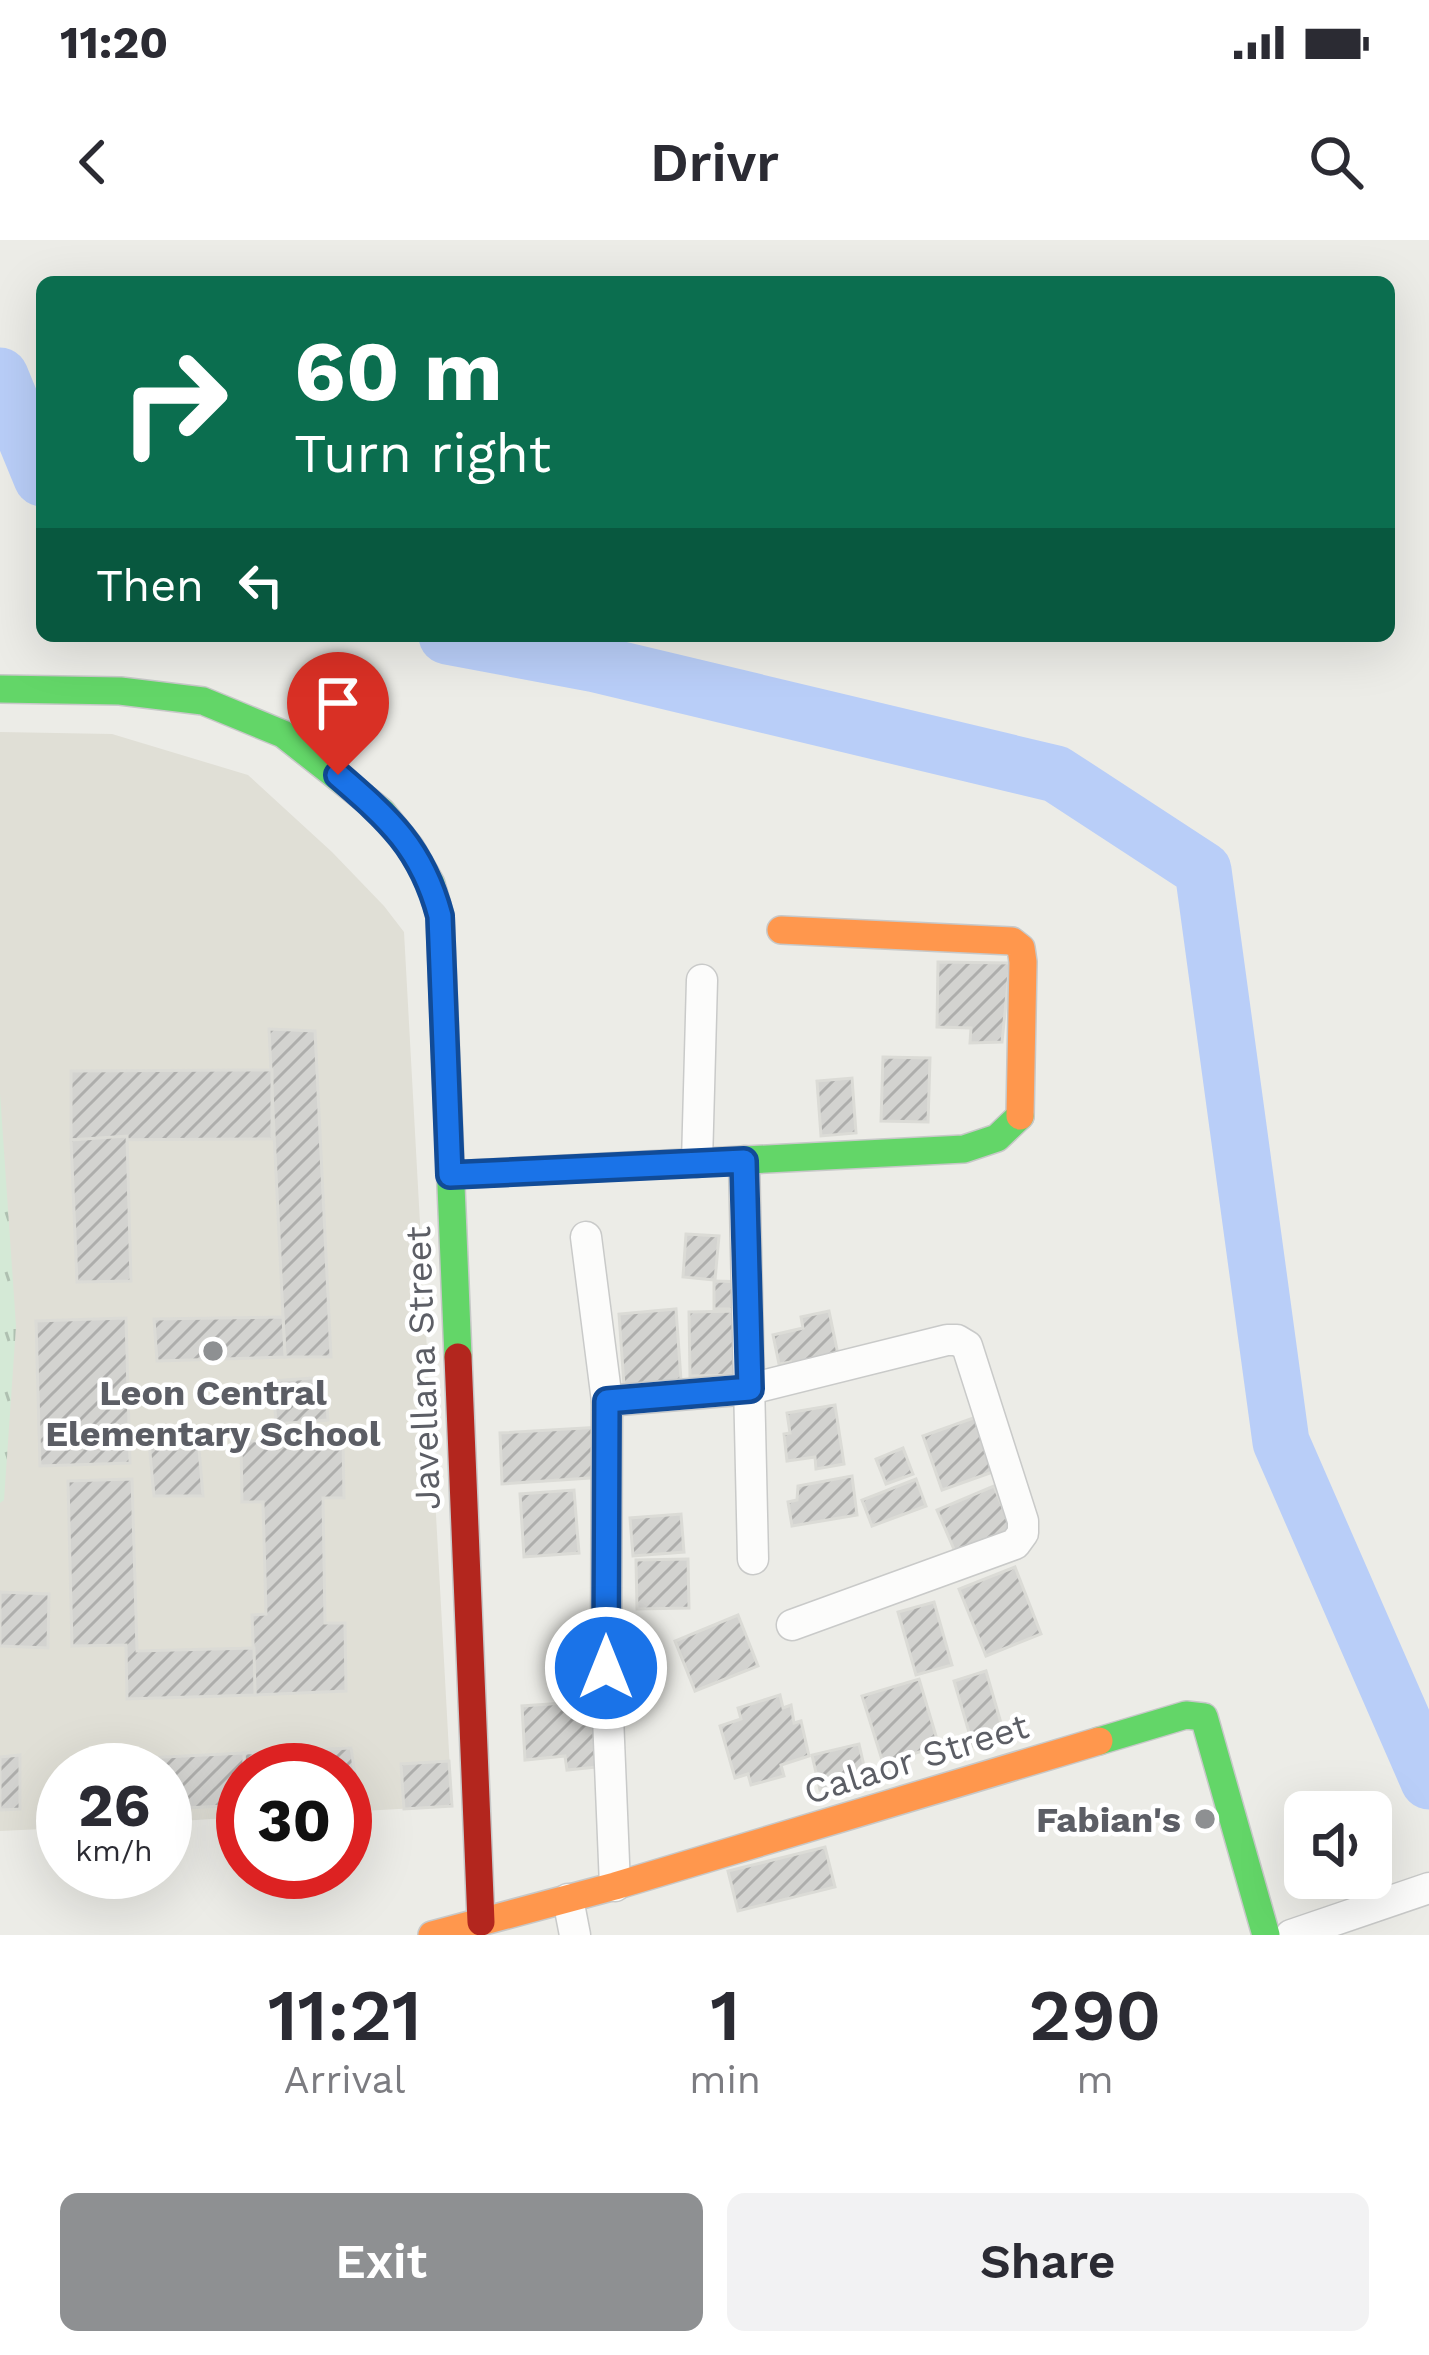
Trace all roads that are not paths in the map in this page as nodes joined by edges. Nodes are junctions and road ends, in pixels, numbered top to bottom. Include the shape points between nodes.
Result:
1 (0, 688) edge
2 (781, 930) dead end
3 (702, 980) dead end
4 (744, 1161) junction
5 (697, 1162) junction
6 (450, 1175) junction
7 (586, 1237) dead end
8 (750, 1389) junction
9 (607, 1401) junction
10 (753, 1559) dead end
11 (792, 1624) dead end
12 (614, 1886) junction
13 (1429, 1888) edge
14 (568, 1899) junction
15 (482, 1922) junction
16 (432, 1935) edge
17 (574, 1935) edge
18 (1266, 1935) edge
19 (1291, 1935) edge

1 - 6 street, Javellana Street via 202,701 283,734 382,812 431,884 440,916
2 - 4 street via 1012,940 1023,962 1021,1114 1010,1131 964,1149
3 - 5 street
4 - 5 street
4 - 8 street
5 - 6 street
6 - 15 street, Javellana Street
7 - 9 street
8 - 9 street
8 - 10 street
8 - 11 street via 957,1340 967,1346 1023,1521 1016,1544
9 - 12 street
12 - 14 street, Calaor Street
12 - 18 street, Calaor Street via 1186,1715 1204,1718 1211,1735
13 - 19 street
14 - 15 street, Calaor Street
14 - 17 street
15 - 16 street, Calaor Street

